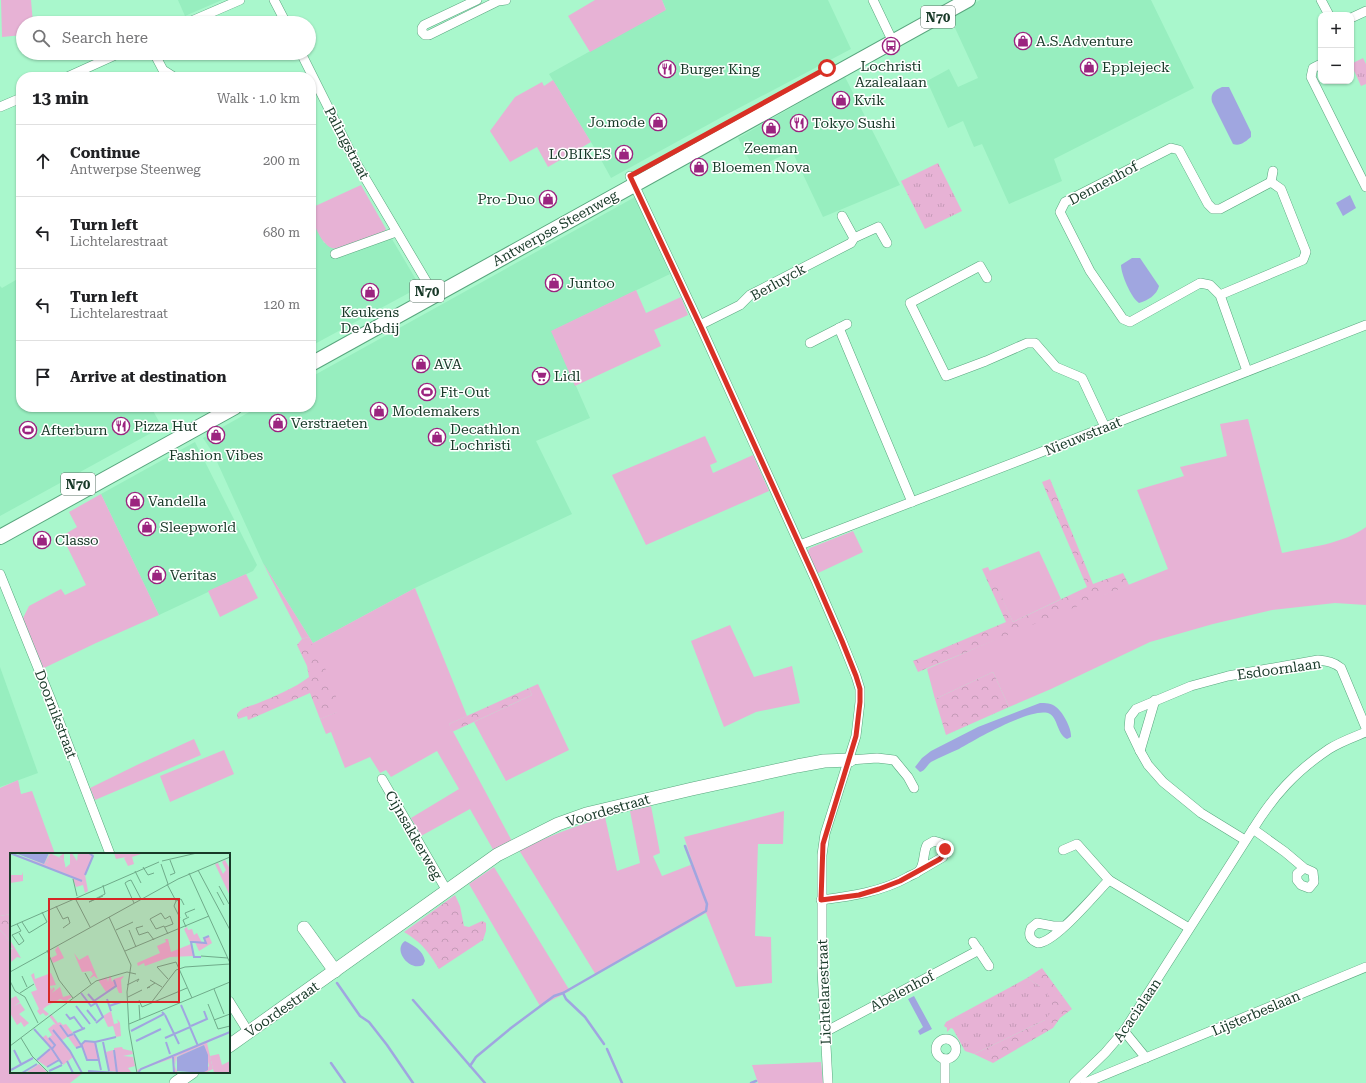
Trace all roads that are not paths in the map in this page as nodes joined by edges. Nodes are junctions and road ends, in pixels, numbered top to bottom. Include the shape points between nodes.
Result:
1 (240, 0) edge
2 (274, 0) edge
3 (477, 0) edge
4 (500, 0) edge
5 (873, 0) edge
6 (951, 0) edge
7 (968, 0) edge
8 (1321, 0) edge
9 (1366, 11) edge
10 (1327, 12) edge
11 (203, 16) edge
12 (282, 16) edge
13 (1354, 17) edge
14 (890, 38) junction
15 (107, 60) edge
16 (158, 60) edge
17 (304, 60) edge
18 (1318, 66) edge
19 (85, 72) edge
20 (166, 72) edge
21 (310, 72) edge
22 (316, 83) edge
23 (16, 100) edge
24 (0, 107) edge
25 (1273, 171) dead end
26 (632, 180) junction
27 (1271, 182) junction
28 (1366, 187) edge
29 (842, 216) dead end
30 (396, 232) junction
31 (854, 238) junction
32 (887, 243) dead end
33 (335, 254) dead end
34 (987, 278) dead end
35 (433, 292) junction
36 (1220, 295) junction
37 (700, 325) junction
38 (1366, 325) edge
39 (810, 343) dead end
40 (316, 352) edge
41 (316, 361) edge
42 (1247, 371) junction
43 (209, 412) edge
44 (226, 412) edge
45 (1105, 427) junction
46 (912, 502) junction
47 (0, 528) edge
48 (0, 537) edge
49 (800, 545) junction
50 (0, 574) edge
51 (1155, 700) junction
52 (1366, 728) edge
53 (1366, 732) edge
54 (1140, 751) junction
55 (850, 760) junction
56 (382, 779) dead end
57 (914, 788) dead end
58 (1253, 829) junction
59 (1245, 840) junction
60 (1063, 850) dead end
61 (110, 853) edge
62 (1304, 868) dead end
63 (919, 871) dead end
64 (1109, 880) junction
65 (447, 891) junction
66 (821, 900) junction
67 (1064, 926) dead end
68 (304, 928) dead end
69 (1188, 928) junction
70 (973, 942) dead end
71 (979, 950) junction
72 (989, 966) dead end
73 (1366, 967) edge
74 (335, 972) junction
75 (230, 1003) edge
76 (1124, 1031) junction
77 (826, 1032) junction
78 (248, 1033) junction
79 (230, 1045) edge
80 (1146, 1058) junction
81 (945, 1059) dead end
82 (191, 1073) edge
83 (176, 1083) edge
84 (828, 1083) edge
85 (945, 1083) edge
86 (1074, 1083) edge
87 (1084, 1083) edge

1 - 11 street
2 - 12 street
3 - 4 street via 424,25 422,32 429,35
5 - 14 street
6 - 14 main road, Antwerpse Steenweg / N70
7 - 14 main road, Antwerpse Steenweg / N70
8 - 10 street
9 - 13 street
14 - 26 main road, Antwerpse Steenweg / N70
15 - 19 street
16 - 20 street
17 - 21 street, Palingstraat
18 - 28 street via 1313,68 1311,77
22 - 30 street, Palingstraat via 355,161
23 - 24 street
25 - 27 street
26 - 35 main road, Antwerpse Steenweg / N70
26 - 37 street, Lichtelarestraat
27 - 36 street via 1281,189 1306,252 1303,260
27 - 36 street, Dennenhof via 1220,209 1213,209 1179,150 1171,148 1065,202 1060,212 1090,271 1123,319 1130,322 1200,283 1210,285
29 - 31 street
30 - 33 street
30 - 35 street, Palingstraat
31 - 32 street, Berluyck via 878,226
31 - 37 street, Berluyck via 851,244 750,295 740,305
34 - 45 street via 980,266 910,303 946,376 1027,343 1035,344 1056,367 1082,378
35 - 40 main road, Antwerpse Steenweg / N70
35 - 41 main road, Antwerpse Steenweg / N70
36 - 42 street
37 - 49 street, Lichtelarestraat
38 - 42 street, Nieuwstraat
39 - 46 street via 843,326
42 - 45 street, Nieuwstraat
43 - 47 main road, N70
44 - 48 main road, N70
45 - 46 street, Nieuwstraat
46 - 49 street, Nieuwstraat
49 - 55 street, Lichtelarestraat via 860,689 856,736
50 - 61 street, Doornikstraat
51 - 52 street, Esdoornlaan via 1191,686 1228,676 1318,660 1336,664 1341,668
51 - 54 street
51 - 54 street, Esdoornlaan via 1136,709 1130,717 1129,728
53 - 58 street, Acacialaan via 1330,748 1306,767 1283,787
54 - 59 street, Esdoornlaan via 1163,782 1201,813
55 - 57 street via 894,760
55 - 65 street, Voordestraat via 797,766 586,814 558,824 497,855
55 - 66 street, Lichtelarestraat via 823,844
56 - 65 street, Cijnsakkerweg
58 - 59 street, Acacialaan
58 - 62 street
59 - 69 street, Acacialaan
60 - 64 street via 1077,844
63 - 66 street via 900,881 859,895
64 - 67 street
64 - 69 street
65 - 74 street, Voordestraat
66 - 77 street, Lichtelarestraat
68 - 74 street
69 - 76 street, Acacialaan
70 - 71 street
71 - 72 street
71 - 77 street, Abelenhof
73 - 80 street, Lijsterbeslaan
74 - 78 street, Voordestraat
75 - 78 street
76 - 80 street
76 - 86 street, Acacialaan
77 - 84 street, Lichtelarestraat
78 - 79 street, Voordestraat
80 - 87 street, Lijsterbeslaan
81 - 85 street
82 - 83 street

